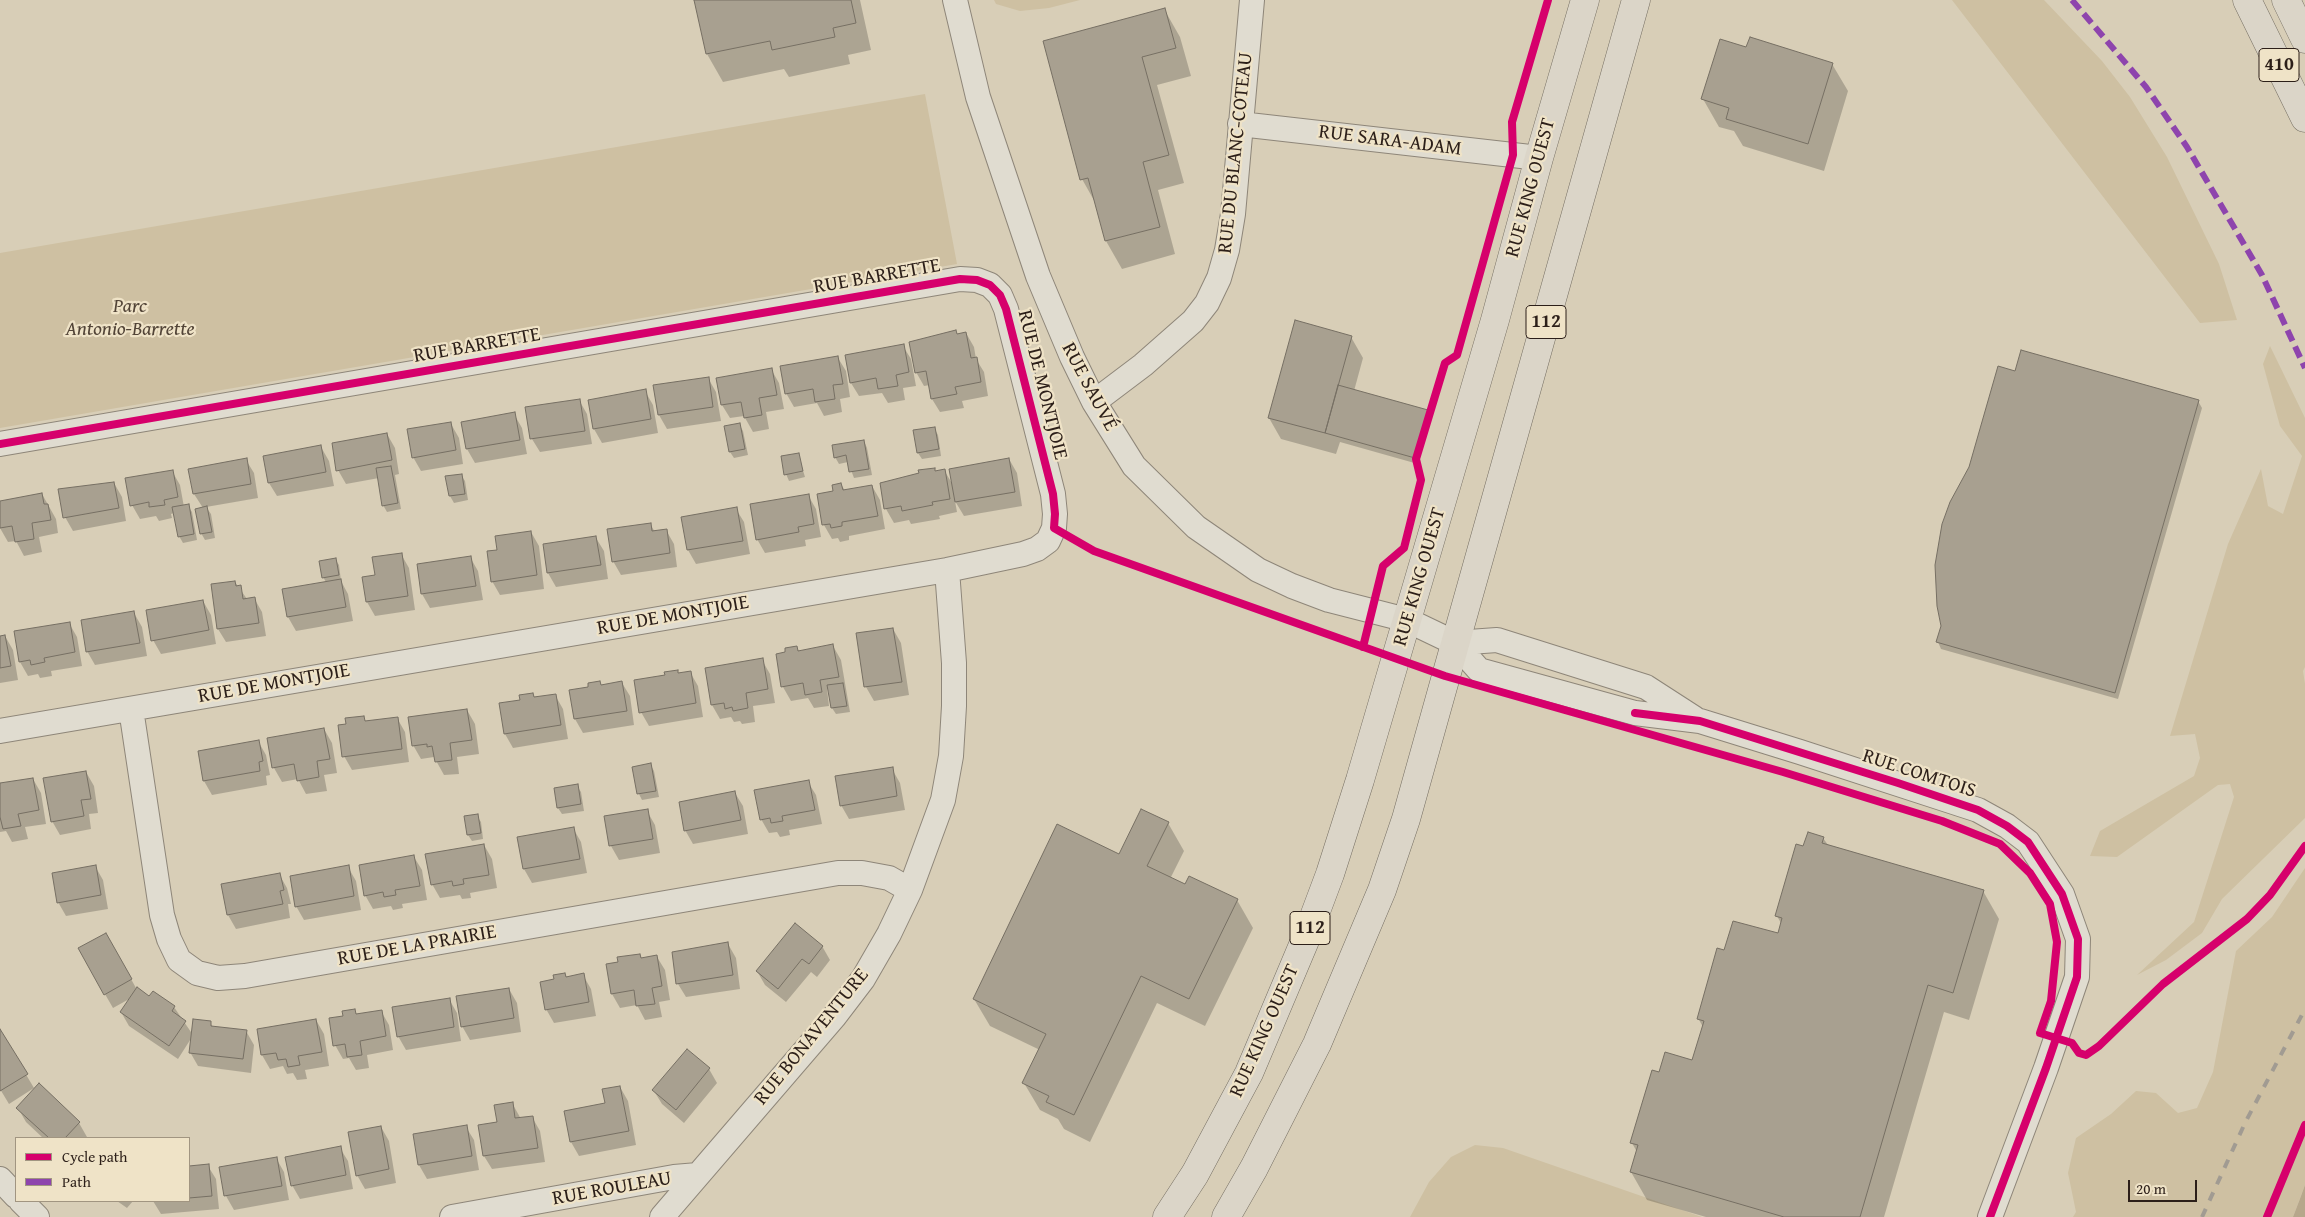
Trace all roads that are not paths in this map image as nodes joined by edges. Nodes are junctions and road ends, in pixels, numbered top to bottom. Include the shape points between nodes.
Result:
1 (955, 0) edge
2 (1252, 0) edge
3 (1585, 0) edge
4 (1636, 0) edge
5 (2247, 0) edge
6 (2286, 0) edge
7 (2305, 39) edge
8 (2305, 118) edge
9 (1240, 124) junction
10 (1539, 158) junction
11 (960, 280) joint
12 (1094, 402) junction
13 (0, 444) edge
14 (947, 570) junction
15 (1407, 620) junction
16 (1455, 643) junction
17 (132, 709) junction
18 (1700, 721) junction
19 (0, 731) edge
20 (910, 890) junction
21 (698, 1175) junction
22 (0, 1179) edge
23 (15, 1195) edge
24 (22, 1202) edge
25 (497, 1210) junction
26 (37, 1217) edge
27 (452, 1217) edge
28 (534, 1217) edge
29 (662, 1217) edge
30 (1167, 1217) edge
31 (1226, 1217) edge
32 (1990, 1217) edge

1 - 12 street, RUE SAUVÉ via 972,78 1038,276
2 - 9 street, RUE DU BLANC-COTEAU
3 - 10 main road, RUE KING OUEST / 112
4 - 16 main road, 112
5 - 8 main road, 410
6 - 7 main road, 410
9 - 10 street, RUE SARA-ADAM
9 - 12 street, RUE DU BLANC-COTEAU via 1234,214 1228,250 1207,303 1175,339
10 - 15 main road, RUE KING OUEST / 112
11 - 13 street, RUE BARRETTE
11 - 14 street, RUE DE MONTJOIE via 977,280 990,285 1000,295 1006,309 1053,494 1055,514 1054,528 1048,541 1037,548 1023,554
12 - 15 street, RUE SAUVÉ via 1134,466 1196,527 1225,549 1292,586 1329,600
14 - 17 street, RUE DE MONTJOIE
14 - 20 street, RUE BONAVENTURE via 954,671 951,756 942,800
15 - 16 street, RUE COMTOIS
15 - 30 main road, RUE KING OUEST / 112 via 1360,780 1306,938 1249,1072 1195,1174
16 - 18 street, RUE COMTOIS via 1497,640 1646,687
16 - 18 street, RUE COMTOIS via 1478,670 1635,713
16 - 31 main road, 112 via 1406,819 1359,948 1317,1044
17 - 19 street, RUE DE MONTJOIE
17 - 20 street, RUE DE LA PRAIRIE via 168,939 179,960 197,973 218,978 245,976 838,872 890,878
18 - 32 street, RUE COMTOIS via 1978,810 2028,842 2062,894 2078,939 2077,977
20 - 21 street, RUE BONAVENTURE via 857,986 834,1017
21 - 25 street, RUE ROULEAU
21 - 29 street, RUE BONAVENTURE
22 - 23 street
24 - 26 street
25 - 27 street, RUE ROULEAU
25 - 28 street, RUE ROULEAU

